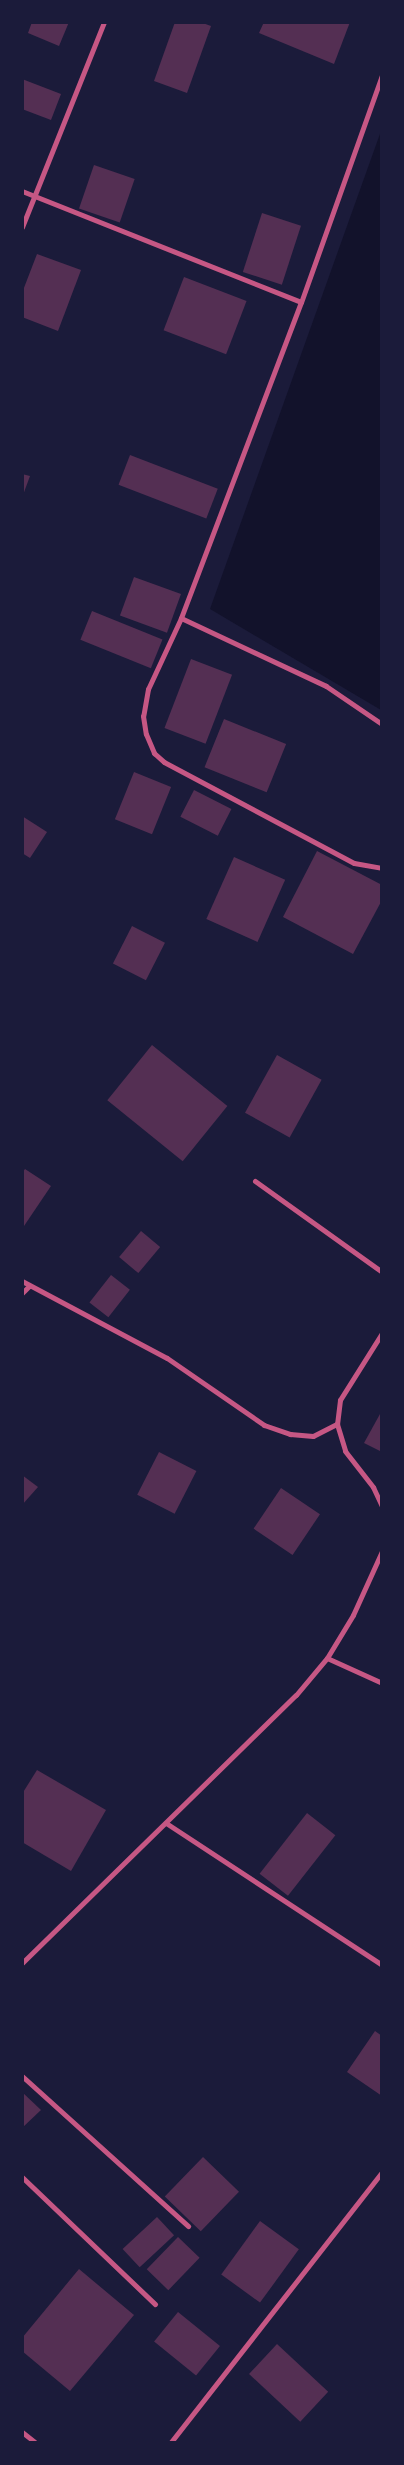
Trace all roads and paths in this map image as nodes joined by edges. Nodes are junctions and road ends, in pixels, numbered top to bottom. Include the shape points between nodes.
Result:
1 (104, 22) edge
2 (382, 75) edge
3 (22, 191) edge
4 (35, 196) junction
5 (22, 227) edge
6 (301, 302) junction
7 (181, 618) junction
8 (382, 724) edge
9 (382, 868) edge
10 (255, 1181) dead end
11 (382, 1272) edge
12 (22, 1281) edge
13 (29, 1286) junction
14 (22, 1293) edge
15 (382, 1333) edge
16 (337, 1424) junction
17 (382, 1506) edge
18 (382, 1551) edge
19 (327, 1658) junction
20 (382, 1683) edge
21 (166, 1823) junction
22 (22, 1963) edge
23 (382, 1965) edge
24 (22, 2076) edge
25 (382, 2172) edge
26 (22, 2177) edge
27 (188, 2226) dead end
28 (155, 2304) dead end
29 (22, 2432) edge
30 (35, 2442) edge
31 (171, 2442) edge

1 - 4 street
2 - 6 street
3 - 4 street
4 - 5 street
4 - 6 street
6 - 7 street
7 - 8 street via 326,686
7 - 9 street via 148,689 143,716 154,753 164,762 354,863
10 - 11 street
12 - 13 street
13 - 14 street
13 - 16 street via 167,1358 264,1424 290,1434 313,1436
15 - 16 street via 340,1400
16 - 17 street via 345,1451 374,1487
18 - 19 street via 354,1616
19 - 20 street
19 - 21 street via 271,1721
21 - 22 street
21 - 23 street
24 - 27 street
25 - 31 street
26 - 28 street
29 - 30 street

